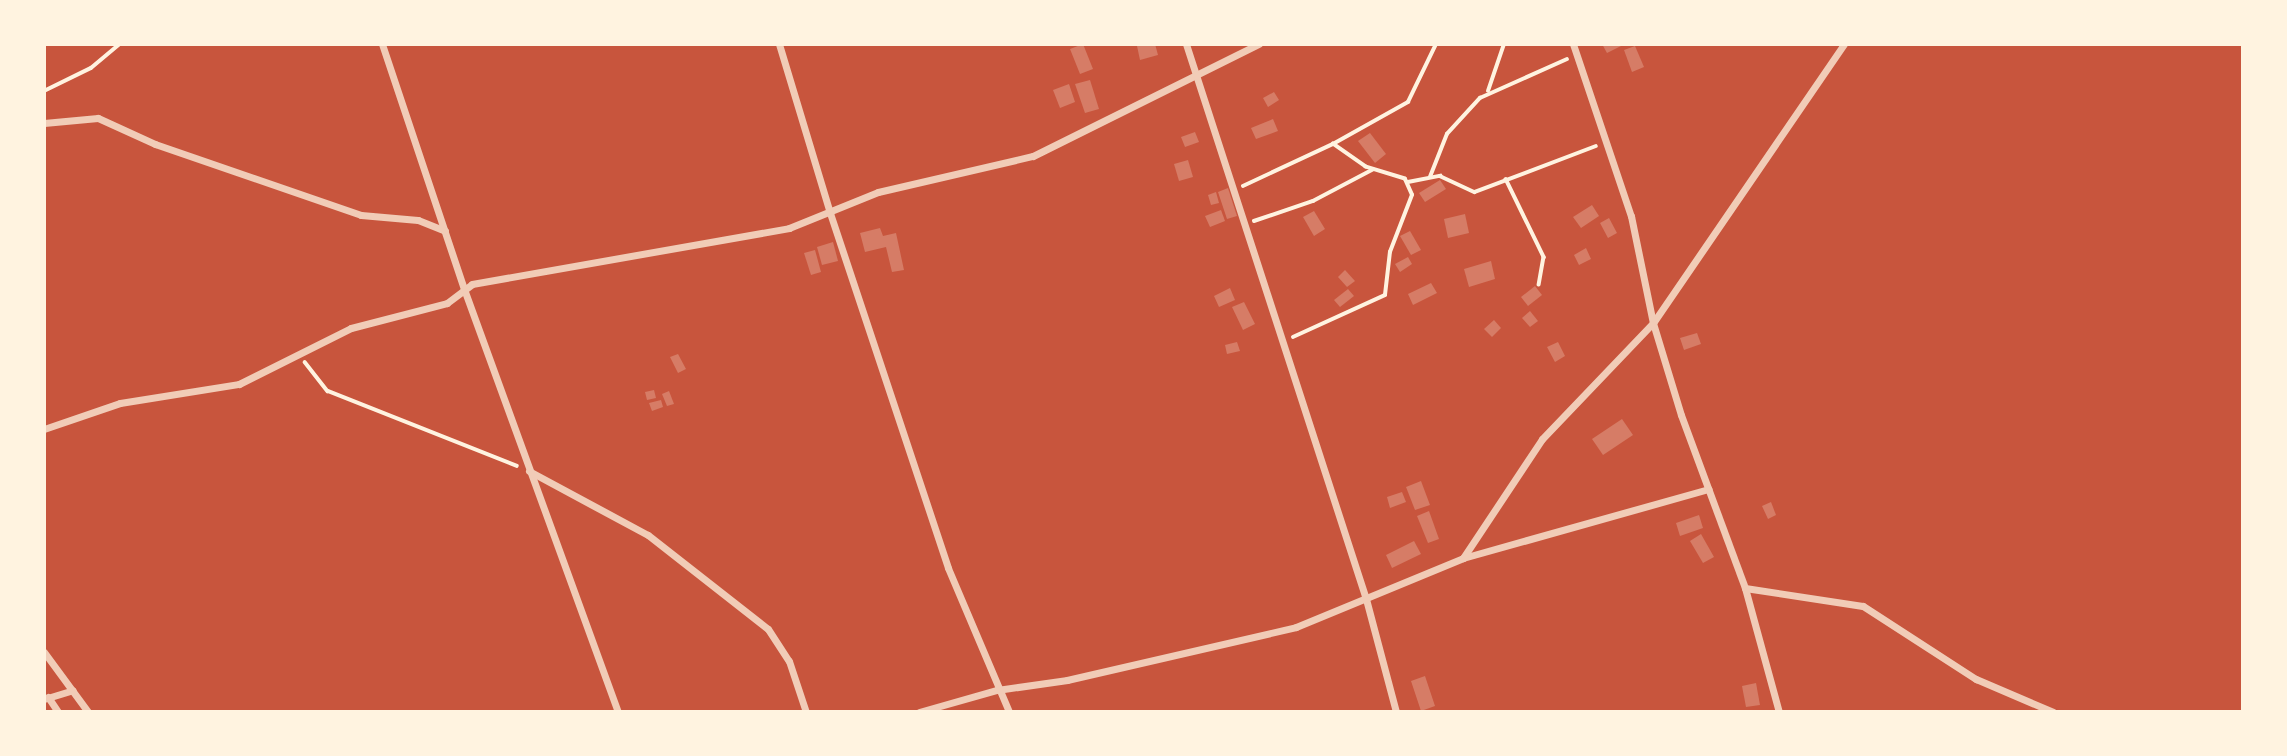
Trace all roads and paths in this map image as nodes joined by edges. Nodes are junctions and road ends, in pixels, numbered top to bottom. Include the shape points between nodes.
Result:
1 (120, 44) edge
2 (382, 44) edge
3 (779, 44) edge
4 (1186, 44) edge
5 (1259, 44) edge
6 (1436, 44) edge
7 (1504, 44) edge
8 (1573, 44) edge
9 (1844, 44) edge
10 (1576, 55) junction
11 (1195, 72) junction
12 (44, 91) edge
13 (1488, 93) junction
14 (44, 123) edge
15 (1608, 141) junction
16 (1333, 144) junction
17 (1373, 170) junction
18 (1430, 177) junction
19 (1506, 178) junction
20 (1408, 182) junction
21 (1232, 192) junction
22 (830, 213) junction
23 (1242, 225) junction
24 (445, 231) junction
25 (1539, 285) dead end
26 (464, 289) junction
27 (1653, 323) junction
28 (1279, 341) junction
29 (298, 352) junction
30 (44, 429) edge
31 (529, 471) junction
32 (1709, 489) junction
33 (1463, 558) junction
34 (1745, 588) junction
35 (1366, 599) junction
36 (44, 652) edge
37 (73, 690) junction
38 (997, 690) junction
39 (46, 698) edge
40 (58, 712) edge
41 (88, 712) edge
42 (618, 712) edge
43 (806, 712) edge
44 (919, 712) edge
45 (1009, 712) edge
46 (1396, 712) edge
47 (1779, 712) edge
48 (2053, 712) edge

1 - 12 path via 91,68
2 - 24 street
3 - 22 street
4 - 11 street
5 - 11 street
6 - 16 path via 1408,102
7 - 13 path
8 - 10 street
9 - 27 street
10 - 13 path
10 - 15 street
11 - 21 street
11 - 22 street via 1051,149 878,192
13 - 18 path via 1450,130
14 - 24 street via 98,117 155,144 361,215 418,220
15 - 19 path
15 - 27 street via 1643,259
16 - 17 path
16 - 21 path
17 - 20 path
17 - 23 path via 1313,201
18 - 19 path via 1440,176 1472,192
18 - 20 path
19 - 25 path via 1544,257
20 - 28 path via 1412,195 1390,252 1385,295 1317,329
21 - 23 street
22 - 26 street via 789,228 481,281
22 - 38 street via 948,568
23 - 28 street
24 - 26 street
26 - 29 street via 447,303 351,328
26 - 31 street
27 - 32 street
27 - 33 street via 1542,439
28 - 35 street
29 - 30 street via 239,384 120,403
29 - 31 path via 328,391
31 - 42 street
31 - 43 street via 648,535 768,629 789,661
32 - 33 street
32 - 34 street
33 - 35 street
34 - 47 street
34 - 48 street via 1863,607 1969,674
35 - 38 street via 1296,627 1067,680
35 - 46 street
36 - 37 street
37 - 39 street
37 - 41 street
38 - 44 street
38 - 45 street
39 - 40 street

